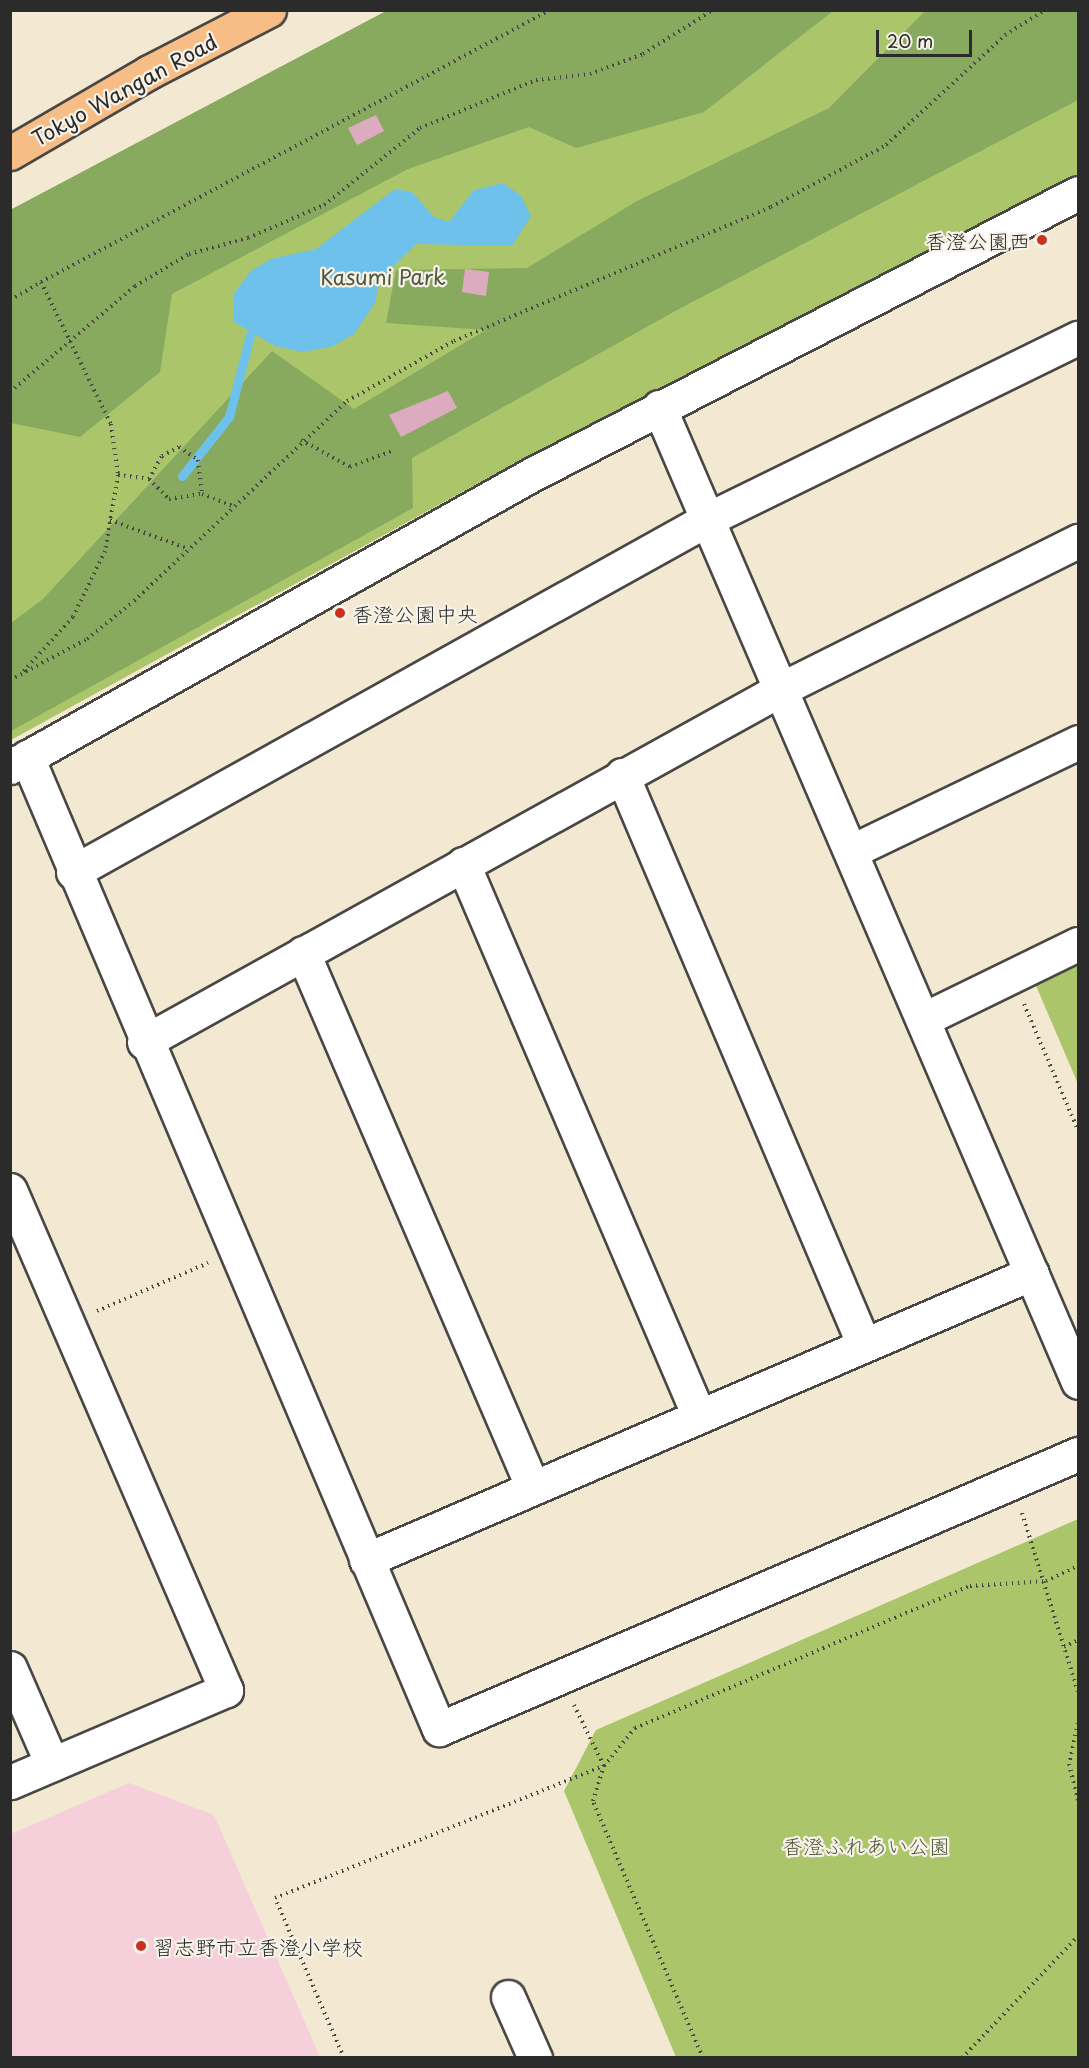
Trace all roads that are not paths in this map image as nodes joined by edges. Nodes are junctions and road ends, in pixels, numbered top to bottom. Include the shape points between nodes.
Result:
1 (269, 10) edge
2 (10, 153) edge
3 (1078, 193) edge
4 (1078, 338) edge
5 (659, 407) junction
6 (708, 519) junction
7 (1078, 540) edge
8 (783, 688) junction
9 (1078, 742) edge
10 (19, 762) edge
11 (621, 776) junction
12 (854, 850) junction
13 (463, 864) junction
14 (73, 872) junction
15 (1078, 944) edge
16 (303, 953) junction
17 (924, 1019) junction
18 (144, 1042) junction
19 (10, 1190) edge
20 (1032, 1273) junction
21 (864, 1345) junction
22 (1078, 1382) edge
23 (699, 1416) junction
24 (1078, 1454) edge
25 (533, 1488) junction
26 (366, 1560) junction
27 (10, 1668) edge
28 (52, 1764) junction
29 (10, 1782) edge
30 (508, 1997) dead end
31 (535, 2058) edge

1 - 2 highway, Tokyo Wangan Road via 149,72
3 - 5 street
4 - 6 street
5 - 6 street
5 - 10 street
6 - 8 street
6 - 14 street
7 - 8 street
8 - 11 street
8 - 12 street
9 - 12 street
10 - 14 street
11 - 13 street
11 - 21 street
12 - 17 street
13 - 16 street
13 - 23 street
14 - 18 street
15 - 17 street
16 - 18 street
16 - 25 street
17 - 20 street
18 - 26 street
19 - 28 street via 226,1690
20 - 21 street
20 - 22 street
21 - 23 street
23 - 25 street
24 - 26 street via 439,1729
25 - 26 street
27 - 28 street
28 - 29 street
30 - 31 street

